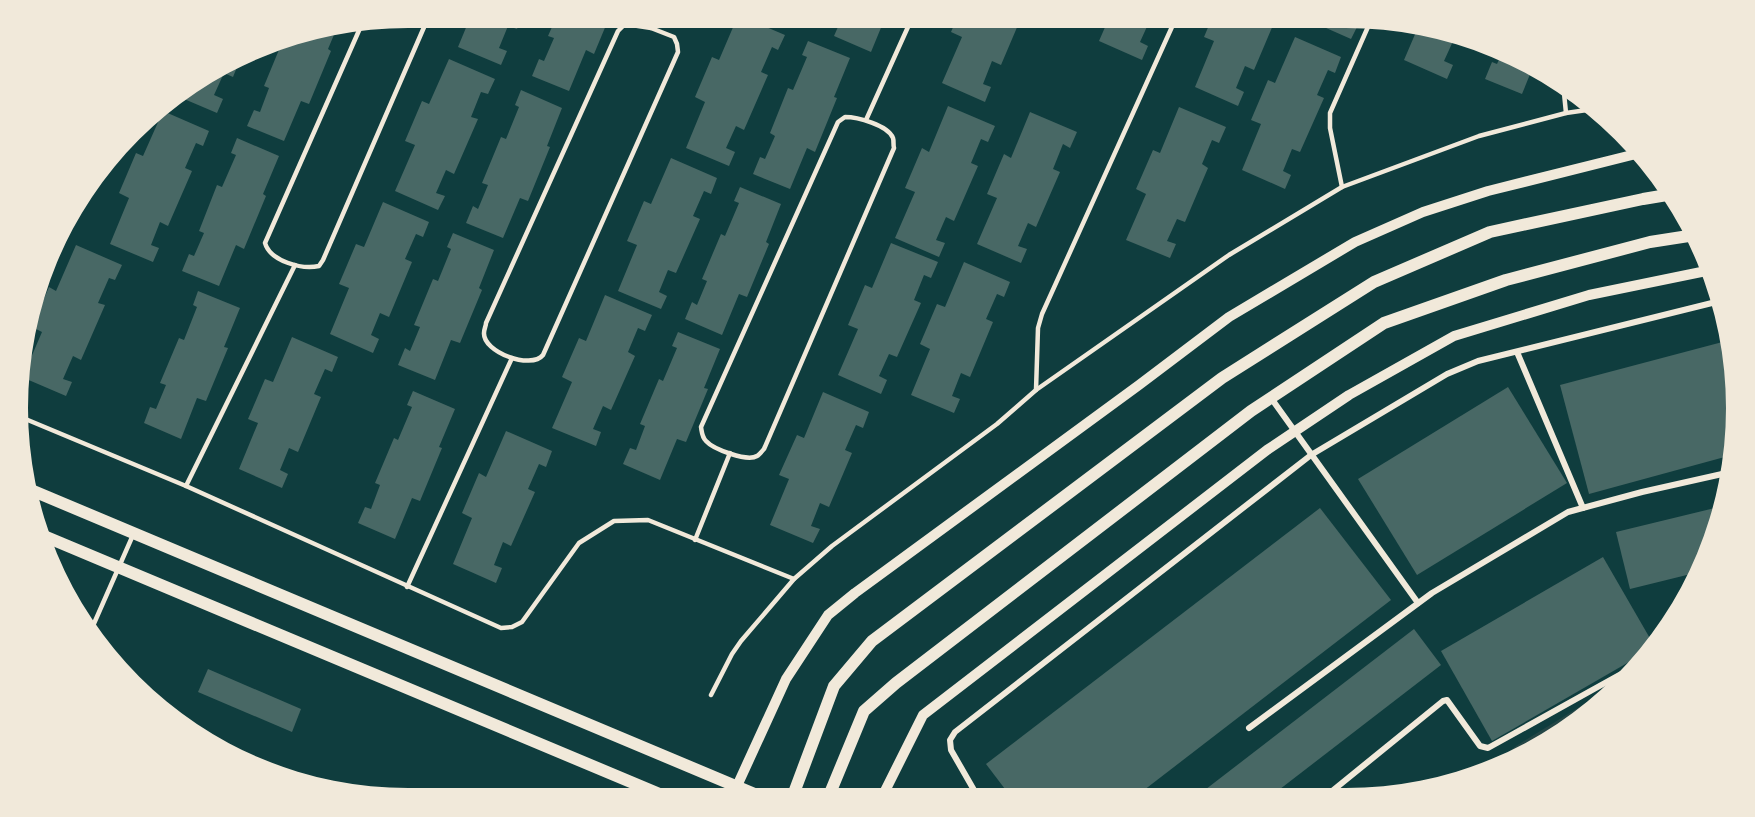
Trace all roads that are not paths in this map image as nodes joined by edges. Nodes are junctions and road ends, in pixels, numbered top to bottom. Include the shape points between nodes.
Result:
1 (424, 28) edge
2 (621, 28) edge
3 (651, 28) edge
4 (907, 28) edge
5 (1171, 28) edge
6 (1367, 29) edge
7 (358, 32) edge
8 (1564, 97) edge
9 (1582, 111) edge
10 (1566, 113) junction
11 (866, 120) junction
12 (1630, 156) edge
13 (1342, 187) junction
14 (1661, 196) edge
15 (1685, 237) edge
16 (295, 265) junction
17 (1701, 272) edge
18 (1712, 303) edge
19 (1517, 351) junction
20 (512, 358) junction
21 (1036, 390) junction
22 (1270, 398) junction
23 (28, 420) edge
24 (1293, 432) junction
25 (730, 453) junction
26 (1311, 455) junction
27 (1720, 475) edge
28 (186, 486) junction
29 (38, 493) edge
30 (1583, 508) junction
31 (134, 534) junction
32 (52, 539) edge
33 (695, 540) junction
34 (118, 567) junction
35 (794, 579) junction
36 (408, 587) junction
37 (1418, 603) junction
38 (94, 622) edge
39 (1614, 678) edge
40 (711, 695) dead end
41 (1249, 728) dead end
42 (737, 786) junction
43 (645, 788) edge
44 (742, 788) edge
45 (796, 788) edge
46 (832, 788) edge
47 (886, 788) edge
48 (973, 788) edge
49 (1336, 788) edge

1 - 16 lane via 323,260 315,267
2 - 20 lane via 486,323 486,341
3 - 20 lane via 674,37 678,52 543,355 532,362
4 - 11 lane
5 - 21 lane via 1042,314
6 - 13 lane via 1330,113
7 - 16 lane via 265,243 272,255
8 - 10 lane
9 - 10 lane
10 - 13 lane via 1462,142
11 - 25 lane via 845,117 838,122 701,427 707,443
11 - 25 lane via 887,131 894,148 764,449 749,458
12 - 42 street via 1488,191 1423,212 1355,242 1229,317 828,615 786,679
13 - 21 lane via 1221,261
14 - 45 main road via 1490,232 1374,282 1222,378 872,641 834,686
15 - 22 main road via 1506,280 1384,323
16 - 28 lane
17 - 24 street via 1589,295 1454,336 1349,395
18 - 19 street
19 - 26 street via 1460,367
19 - 30 street
20 - 36 lane
21 - 35 lane
22 - 24 street
22 - 46 main road via 896,682 864,711
23 - 28 lane
24 - 26 street
24 - 47 street via 922,715
25 - 33 lane
26 - 37 street
26 - 48 street via 955,732 950,740 951,750
27 - 30 street
28 - 36 lane
29 - 31 main road
30 - 37 street via 1568,512
31 - 34 lane
31 - 42 main road
32 - 34 main road
33 - 35 lane
33 - 36 lane via 648,520 614,521 579,543 522,622 512,627 490,624
34 - 38 lane
34 - 43 main road
35 - 40 lane via 741,641
37 - 41 street
39 - 49 street via 1488,748 1480,746 1447,700 1443,701
42 - 44 main road

